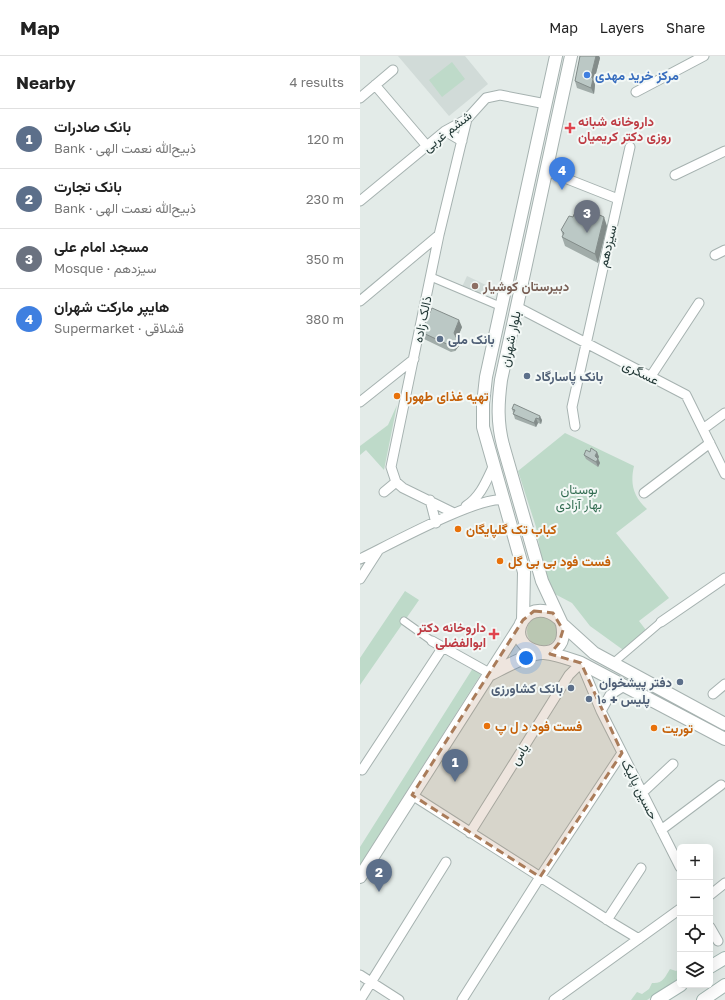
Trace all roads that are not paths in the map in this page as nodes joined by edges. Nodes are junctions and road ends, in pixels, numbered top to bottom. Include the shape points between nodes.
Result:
1 (556, 56) edge
2 (571, 56) edge
3 (704, 56) edge
4 (393, 70) dead end
5 (375, 85) junction
6 (636, 92) dead end
7 (360, 98) edge
8 (546, 104) junction
9 (467, 119) junction
10 (445, 131) junction
11 (462, 141) junction
12 (427, 146) junction
13 (630, 147) dead end
14 (725, 151) edge
15 (547, 171) junction
16 (675, 175) dead end
17 (618, 199) junction
18 (360, 201) edge
19 (439, 235) junction
20 (725, 250) edge
21 (715, 255) dead end
22 (431, 277) junction
23 (360, 301) edge
24 (699, 303) dead end
25 (502, 307) junction
26 (517, 307) junction
27 (584, 344) junction
28 (414, 359) junction
29 (651, 376) junction
30 (360, 402) edge
31 (725, 413) edge
32 (575, 426) dead end
33 (703, 429) junction
34 (710, 443) junction
35 (493, 467) junction
36 (725, 474) edge
37 (396, 482) junction
38 (384, 492) dead end
39 (644, 493) dead end
40 (430, 500) junction
41 (503, 500) junction
42 (454, 513) junction
43 (436, 523) junction
44 (379, 550) junction
45 (360, 559) edge
46 (725, 578) edge
47 (360, 579) edge
48 (560, 621) junction
49 (404, 622) dead end
50 (662, 622) joint
51 (522, 623) junction
52 (432, 641) joint
53 (442, 647) junction
54 (542, 653) junction
55 (581, 663) junction
56 (613, 663) junction
57 (491, 674) junction
58 (725, 684) edge
59 (624, 686) junction
60 (713, 694) dead end
61 (601, 711) junction
62 (725, 724) edge
63 (725, 740) edge
64 (622, 753) junction
65 (674, 764) dead end
66 (362, 770) dead end
67 (721, 785) dead end
68 (642, 793) junction
69 (412, 795) junction
70 (661, 830) junction
71 (470, 833) junction
72 (446, 862) dead end
73 (677, 862) edge
74 (641, 868) dead end
75 (360, 877) edge
76 (540, 877) junction
77 (725, 883) edge
78 (713, 893) edge
79 (677, 911) edge
80 (608, 920) junction
81 (713, 932) edge
82 (640, 938) junction
83 (718, 941) dead end
84 (725, 958) edge
85 (713, 965) edge
86 (360, 975) edge
87 (371, 982) junction
88 (725, 985) edge
89 (677, 988) edge
90 (360, 1000) edge
91 (399, 1000) edge
92 (462, 1000) edge
93 (554, 1000) edge
94 (658, 1000) edge
95 (703, 1000) edge

1 - 8 street, بلوار شهران
2 - 15 street, بلوار شهران
3 - 6 street
4 - 5 street
5 - 7 street
5 - 12 street
8 - 9 street, ششم غربی via 493,96 481,102
8 - 25 street, بلوار شهران
9 - 10 street, ششم غربی
9 - 11 street, ذالک زاده
10 - 11 street
10 - 12 street, ششم غربی
11 - 19 street, ذالک زاده
12 - 18 street, ششم غربی
13 - 17 street, سیزدهم
14 - 16 street
15 - 17 street
15 - 26 street, بلوار شهران
17 - 27 street, سیزدهم
19 - 22 street, ذالک زاده
19 - 23 street
20 - 21 street
22 - 25 street
22 - 28 street, ذالک زاده
24 - 29 street
25 - 35 street, بلوار شهران via 486,377 483,404 483,427
26 - 27 street, عسگری
26 - 48 street, بلوار شهران via 502,380 498,425 542,581
27 - 29 street, عسگری
27 - 32 street, سیزدهم via 572,407
28 - 30 street
28 - 37 street, ذالک زاده via 391,467
29 - 33 street, عسگری via 686,395
31 - 33 street
33 - 34 street, عسگری
34 - 36 street, عسگری
34 - 39 street
35 - 41 street, بلوار شهران
35 - 42 street via 474,501
37 - 38 street
37 - 40 street via 403,488
40 - 42 street
40 - 43 street
41 - 42 street via 487,501
41 - 51 street, بلوار شهران via 524,572
42 - 43 street
43 - 44 street
44 - 45 street
44 - 47 street
46 - 50 street
48 - 51 street via 547,611 540,610 534,611
48 - 54 street via 563,630 560,643
48 - 56 street, بلوار شهران via 594,653
49 - 52 street
50 - 56 street
51 - 54 street via 521,639 525,645
51 - 57 street
52 - 53 street
53 - 57 street
53 - 66 street
54 - 55 street
54 - 57 street via 512,663
55 - 59 street
55 - 61 street, حسین پالیک
55 - 71 street, یاس via 569,675
56 - 62 street, بلوار شهران
57 - 69 street
58 - 60 street
59 - 61 street via 610,695
59 - 63 street
61 - 64 street, حسین پالیک
64 - 68 street, حسین پالیک
64 - 76 street
65 - 68 street
67 - 70 street
68 - 70 street, حسین پالیک
69 - 71 street
69 - 75 street
70 - 73 street, حسین پالیک
71 - 76 street
72 - 87 street
74 - 80 street
76 - 80 street
76 - 92 street
77 - 78 street
79 - 82 street
80 - 82 street
81 - 83 street
82 - 93 street
84 - 85 street
86 - 87 street
87 - 90 street
87 - 91 street
88 - 95 street
89 - 94 street

